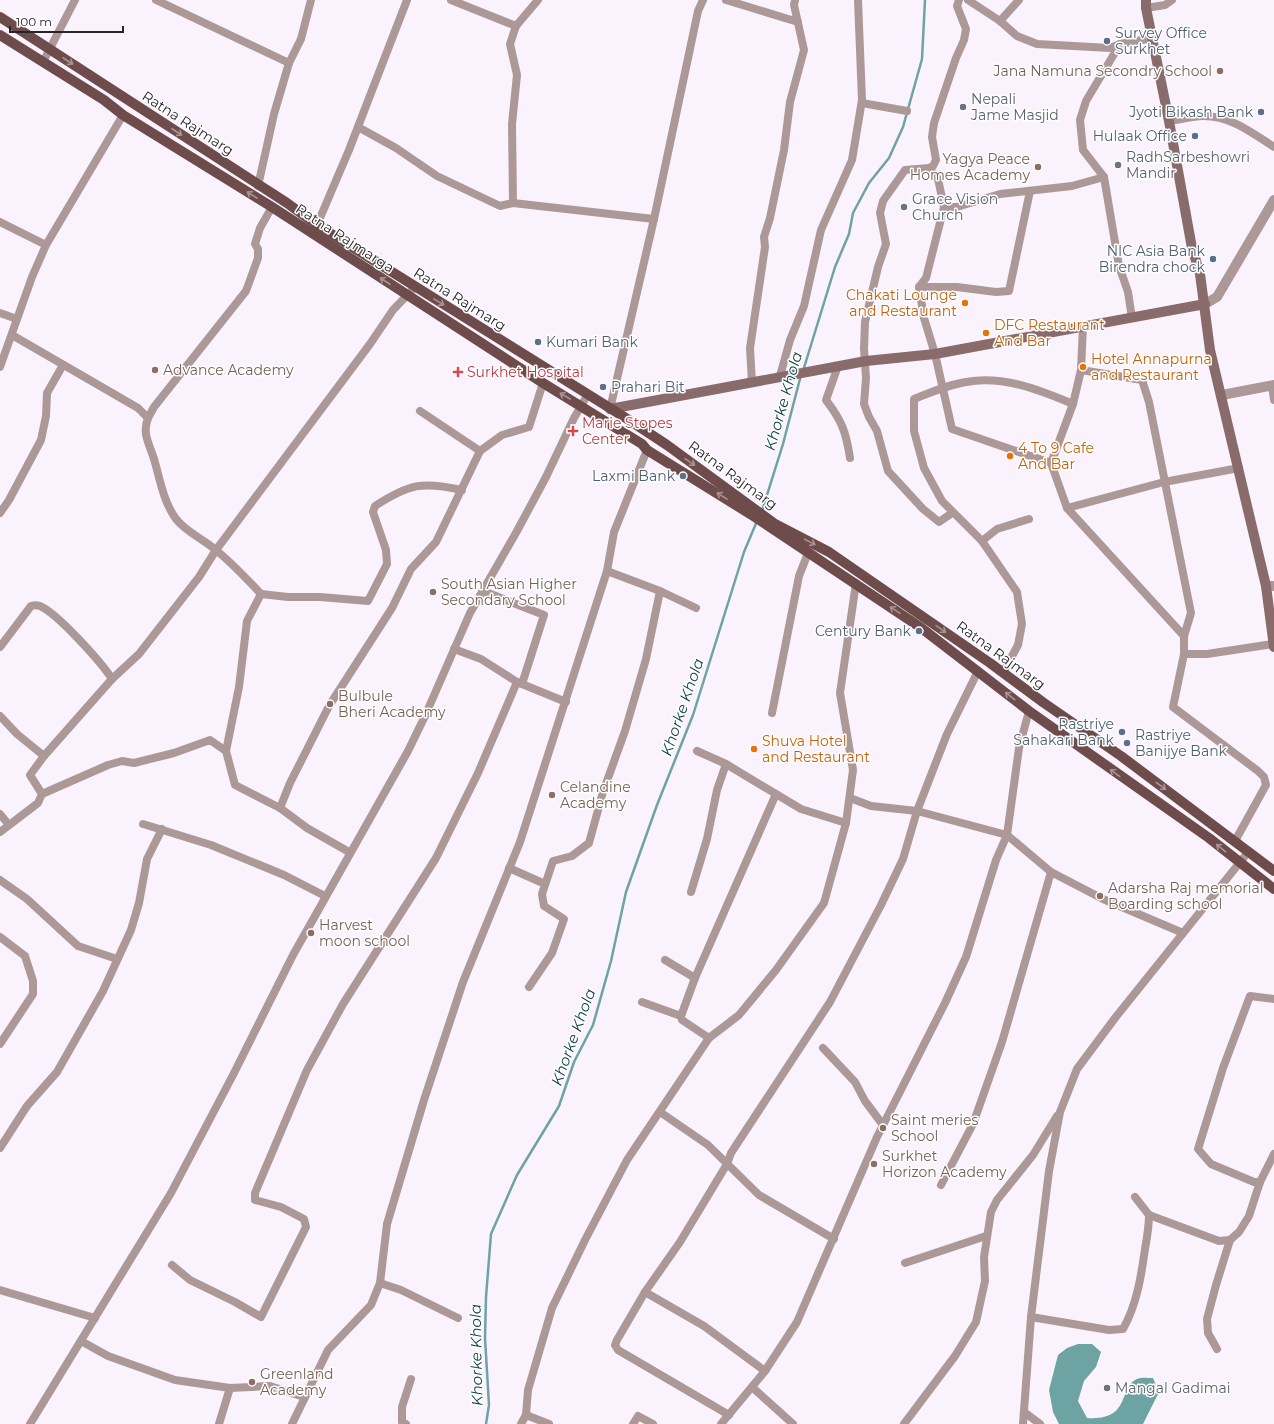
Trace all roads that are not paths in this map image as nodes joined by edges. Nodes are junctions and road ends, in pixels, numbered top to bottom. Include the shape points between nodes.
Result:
1 (75, 0) edge
2 (156, 0) edge
3 (311, 0) edge
4 (407, 0) edge
5 (451, 0) edge
6 (538, 0) edge
7 (703, 0) edge
8 (726, 0) edge
9 (796, 0) edge
10 (858, 0) edge
11 (959, 0) edge
12 (968, 0) edge
13 (1019, 0) edge
14 (1172, 0) edge
15 (1146, 4) edge
16 (0, 17) edge
17 (1000, 21) junction
18 (798, 22) junction
19 (516, 26) junction
20 (0, 35) edge
21 (1153, 38) junction
22 (1120, 44) junction
23 (51, 50) junction
24 (43, 62) junction
25 (289, 63) junction
26 (862, 102) junction
27 (907, 111) dead end
28 (124, 115) junction
29 (1169, 121) junction
30 (358, 127) junction
31 (1274, 147) edge
32 (928, 168) junction
33 (1104, 177) junction
34 (258, 186) junction
35 (1030, 191) junction
36 (1274, 200) edge
37 (287, 202) junction
38 (513, 203) junction
39 (272, 207) junction
40 (944, 207) junction
41 (281, 213) junction
42 (654, 219) junction
43 (0, 222) edge
44 (317, 225) junction
45 (46, 245) junction
46 (415, 287) junction
47 (919, 287) junction
48 (408, 295) junction
49 (1205, 304) junction
50 (0, 313) edge
51 (1132, 318) junction
52 (17, 319) junction
53 (1083, 326) junction
54 (12, 335) junction
55 (935, 354) junction
56 (866, 361) junction
57 (63, 365) junction
58 (838, 366) junction
59 (0, 367) edge
60 (1081, 370) junction
61 (780, 376) junction
62 (542, 383) junction
63 (752, 383) junction
64 (1273, 385) edge
65 (942, 388) junction
66 (588, 394) junction
67 (1222, 395) junction
68 (1274, 400) edge
69 (1073, 404) junction
70 (582, 406) junction
71 (610, 409) junction
72 (420, 411) dead end
73 (148, 418) junction
74 (629, 420) junction
75 (623, 432) junction
76 (647, 450) junction
77 (480, 452) junction
78 (850, 458) dead end
79 (1051, 463) junction
80 (1239, 468) junction
81 (1164, 482) junction
82 (462, 490) junction
83 (1067, 508) junction
84 (952, 512) junction
85 (0, 513) edge
86 (755, 513) junction
87 (1029, 519) dead end
88 (776, 528) junction
89 (982, 541) junction
90 (216, 550) junction
91 (808, 553) junction
92 (608, 571) junction
93 (856, 583) junction
94 (1270, 586) edge
95 (483, 591) junction
96 (660, 592) junction
97 (261, 594) junction
98 (696, 608) dead end
99 (1184, 636) junction
100 (1274, 645) edge
101 (0, 647) edge
102 (454, 649) junction
103 (1184, 654) junction
104 (978, 671) junction
105 (1003, 673) junction
106 (112, 679) junction
107 (520, 683) junction
108 (566, 702) junction
109 (1029, 711) junction
110 (772, 713) dead end
111 (0, 716) edge
112 (226, 751) junction
113 (697, 751) dead end
114 (44, 756) junction
115 (726, 764) junction
116 (42, 794) junction
117 (776, 794) junction
118 (850, 798) junction
119 (280, 808) junction
120 (917, 811) junction
121 (0, 814) edge
122 (846, 823) junction
123 (143, 824) dead end
124 (9, 825) junction
125 (162, 829) junction
126 (0, 832) edge
127 (1007, 835) junction
128 (1235, 841) junction
129 (1249, 851) junction
130 (349, 852) junction
131 (1240, 863) junction
132 (509, 868) junction
133 (1274, 871) edge
134 (1051, 872) junction
135 (0, 880) edge
136 (545, 884) junction
137 (1274, 889) edge
138 (691, 892) dead end
139 (325, 896) junction
140 (1183, 933) junction
141 (0, 938) edge
142 (117, 959) junction
143 (665, 960) dead end
144 (695, 978) junction
145 (529, 987) dead end
146 (1274, 999) edge
147 (642, 1002) dead end
148 (681, 1016) junction
149 (709, 1038) junction
150 (0, 1044) edge
151 (823, 1048) dead end
152 (660, 1112) junction
153 (1060, 1112) junction
154 (883, 1125) junction
155 (0, 1148) edge
156 (1274, 1154) edge
157 (727, 1164) junction
158 (1260, 1182) junction
159 (941, 1185) dead end
160 (1135, 1197) dead end
161 (1149, 1215) junction
162 (986, 1236) junction
163 (834, 1239) junction
164 (1230, 1240) junction
165 (905, 1263) dead end
166 (172, 1265) dead end
167 (380, 1283) junction
168 (0, 1290) edge
169 (644, 1292) junction
170 (1031, 1317) junction
171 (95, 1318) junction
172 (458, 1318) dead end
173 (81, 1341) junction
174 (1217, 1349) dead end
175 (765, 1371) junction
176 (410, 1379) dead end
177 (230, 1388) junction
178 (752, 1388) junction
179 (304, 1397) junction
180 (1024, 1412) junction
181 (526, 1415) junction
182 (730, 1415) junction
183 (30, 1424) edge
184 (219, 1424) edge
185 (292, 1424) edge
186 (406, 1424) edge
187 (521, 1424) edge
188 (549, 1424) edge
189 (633, 1424) edge
190 (653, 1424) edge
191 (721, 1424) edge
192 (793, 1424) edge
193 (904, 1424) edge
194 (1023, 1424) edge
195 (1040, 1424) edge

1 - 23 street
2 - 25 street
3 - 25 street via 301,39
4 - 30 street
5 - 19 street
6 - 19 street
7 - 42 street via 698,11
8 - 18 street
9 - 18 street via 794,5
10 - 26 street
11 - 32 street via 957,6 966,29 964,40 934,123 932,137 936,160 933,166
12 - 17 street
13 - 17 street
14 - 15 street via 1165,5
15 - 21 main road
16 - 23 main road, Ratna Rajmarg
17 - 22 street via 1017,36 1037,44 1110,48
18 - 63 street via 804,50 790,102 784,150 764,237 766,247 750,348
19 - 38 street via 510,44 517,75 512,124
20 - 24 main road, Ratna Rajmarga
21 - 22 street
21 - 29 main road
22 - 33 street via 1086,101 1080,120 1083,150
23 - 24 street
23 -> 34 main road, Ratna Rajmarg
24 - 28 main road, Ratna Rajmarga
25 - 34 street via 274,114
26 - 27 street
26 - 61 street via 852,160 821,230 804,306 790,340
39 -> 28 main road, Ratna Rajmarga
28 - 45 street
29 - 31 street via 1201,116 1218,117 1238,123
29 - 49 main road
30 - 38 street via 396,148 437,176 500,206
30 - 44 street
32 - 40 street via 938,179
32 - 56 street via 905,170 883,201 880,213 886,244 865,322
33 - 35 street via 1072,186
33 - 51 street via 1119,266 1128,292
34 - 37 main road, Ratna Rajmarg
35 - 40 street via 1000,194 957,207
35 - 47 street via 1009,291
36 - 49 street via 1217,298
37 - 41 main road
37 - 44 main road, Ratna Rajmarg
38 - 42 street
39 - 41 main road, Ratna Rajmarga
39 - 73 street via 260,228 255,244 258,258 246,291
40 - 47 street via 926,278
48 -> 41 main road, Ratna Rajmarga
42 - 71 street
43 - 45 street
44 - 46 main road, Ratna Rajmarg
45 - 52 street
46 - 48 street
46 -> 66 main road, Ratna Rajmarg
47 - 55 street via 924,318
48 - 62 main road, Ratna Rajmarga
48 - 90 street via 393,310
49 - 51 main road
49 - 67 main road via 1210,350
50 - 52 street
51 - 53 main road
52 - 54 street
53 - 55 main road
53 - 60 street
54 - 57 street
54 - 59 street
55 - 56 main road
55 - 65 street
56 - 58 main road
56 - 84 street via 864,404 877,431 888,471 939,522
57 - 73 street via 138,408
57 - 85 street via 47,393 41,440
58 - 61 main road via 815,372
58 - 78 street via 826,400 840,419 847,437
60 - 69 street
60 - 81 street via 1142,380 1157,438
61 - 63 main road
70 -> 62 main road, Ratna Rajmarga
62 - 77 street via 529,427 502,435
63 - 71 main road
64 - 67 street
64 - 68 street
65 - 69 street via 967,382 994,380 1035,388
65 - 79 street via 952,429
65 - 84 street via 914,399 914,431 924,468 942,501
66 - 70 street
66 - 71 main road, Ratna Rajmarg
67 - 80 main road
69 - 79 street
70 - 75 main road, Ratna Rajmarga
70 - 95 street
71 - 74 main road, Ratna Rajmarg
72 - 77 street
73 - 90 street via 145,427 146,438 164,496 184,527
74 - 75 main road
74 -> 86 main road, Ratna Rajmarg
75 - 76 main road, Ratna Rajmarga
86 -> 76 main road, Ratna Rajmarga
76 - 92 street via 614,532
77 - 82 street
79 - 83 street
80 - 81 street
80 - 94 main road
81 - 83 street
81 - 99 street via 1191,612
82 - 97 street via 419,485 400,490 375,506 373,512 386,550 387,564 368,601 320,596 288,598
82 - 119 street via 436,542 412,569 392,608 329,706
83 - 99 street
84 - 89 street
86 - 88 main road, Ratna Rajmarg
87 - 89 street via 997,529
88 - 91 main road, Ratna Rajmarg
88 -> 105 main road, Ratna Rajmarg via 829,552
89 - 105 street via 1016,592 1022,624 1018,645
90 - 97 street
90 - 106 street via 199,577 139,654
91 - 93 main road, Ratna Rajmarg
91 - 110 street via 798,576
92 - 96 street
92 - 108 street
104 -> 93 main road, Ratna Rajmarg
93 - 118 street via 840,693 853,770
94 - 100 main road
95 - 102 street
95 - 107 street via 544,615
96 - 98 street
96 - 136 street via 646,659 625,731 602,792 589,843 572,856 553,861
97 - 112 street via 247,621 239,686
99 - 103 street
100 - 103 street via 1207,654
101 - 106 street via 31,606 41,606 71,631
102 - 107 street via 481,659
102 - 130 street via 408,751
103 - 128 street via 1173,707 1264,777 1266,785
109 -> 104 main road, Ratna Rajmarg
104 - 120 street via 947,734
105 -> 128 main road, Ratna Rajmarg
106 - 114 street
107 - 108 street
107 - 166 street via 436,858 343,1004 307,1070 255,1193 255,1200 281,1207 304,1219 306,1227 261,1318 190,1280
108 - 132 street
109 - 127 street via 1019,748
131 -> 109 main road, Ratna Rajmarg via 1209,838
111 - 114 street
112 - 116 street via 210,740 174,753 134,763 122,761 108,765
112 - 119 street via 234,785
113 - 115 street
114 - 116 street via 30,775
115 - 117 street
115 - 138 street
116 - 124 street via 38,803
117 - 122 street via 801,809
117 - 144 street
118 - 120 street via 871,806
118 - 122 street
119 - 130 street via 307,828
120 - 127 street
120 - 157 street via 903,859 830,1002
121 - 124 street
122 - 149 street via 824,903 776,970 739,1015
123 - 125 street
124 - 126 street
125 - 139 street via 212,845 284,875
125 - 142 street via 147,859 131,930
127 - 134 street
127 - 154 street via 992,873 966,957
128 - 129 main road, Ratna Rajmarg
129 - 131 street
129 - 133 main road, Ratna Rajmarg
130 - 139 street
131 - 137 main road, Ratna Rajmarg
131 - 140 street
132 - 136 street
132 - 167 street via 463,982 424,1100 387,1224
134 - 140 street via 1103,899
134 - 159 street via 1002,1042 973,1124
135 - 142 street via 27,899 78,946
136 - 145 street via 542,894 544,906 564,919 552,953
139 - 171 street via 171,1193
140 - 153 street via 1077,1069
141 - 150 street via 25,956 33,981 33,994
142 - 155 street via 103,991 57,1072 27,1106
143 - 144 street
144 - 148 street
146 - 158 street via 1250,996 1223,1068 1198,1149 1211,1164 1254,1182
147 - 148 street
148 - 149 street via 682,1020
149 - 152 street
151 - 154 street via 854,1082
152 - 157 street via 708,1145
152 - 181 street via 618,1176 552,1308 528,1390
153 - 162 street via 1033,1155 997,1200 991,1212
153 - 170 street via 1049,1171
154 - 163 street
156 - 158 street
157 - 163 street via 759,1195
157 - 169 street via 680,1242
158 - 164 street via 1249,1216 1239,1232
160 - 161 street
161 - 164 street via 1219,1241
161 - 170 street via 1139,1286 1131,1315 1123,1329 1109,1330
162 - 165 street
162 - 193 street via 986,1281 976,1322 955,1356
163 - 175 street via 797,1322
164 - 174 street via 1207,1319 1208,1333
167 - 172 street via 401,1290
167 - 179 street via 371,1305 328,1350
168 - 171 street
169 - 175 street via 704,1326
169 - 182 street via 617,1340 615,1345 618,1350
170 - 180 street
171 - 173 street
173 - 177 street via 108,1356 175,1380
173 - 183 street
175 - 178 street
176 - 186 street via 402,1407 402,1422
177 - 179 street via 270,1386
177 - 184 street
178 - 182 street
178 - 192 street
179 - 185 street
180 - 194 street
180 - 195 street
181 - 187 street
181 - 188 street
182 - 191 street
189 - 190 street via 638,1416

